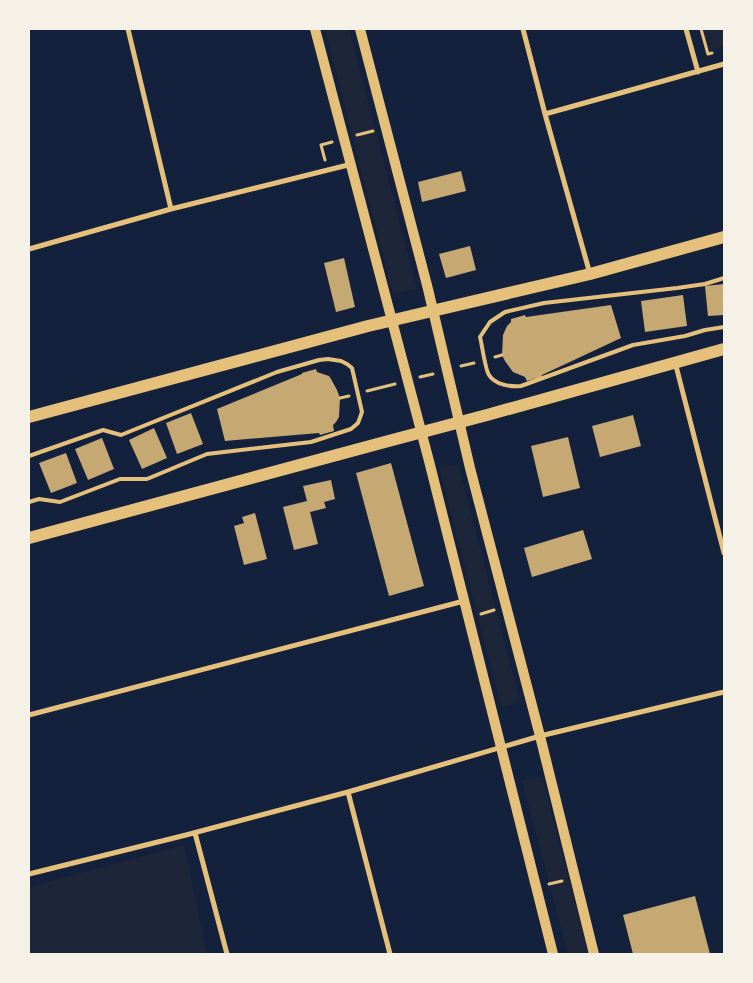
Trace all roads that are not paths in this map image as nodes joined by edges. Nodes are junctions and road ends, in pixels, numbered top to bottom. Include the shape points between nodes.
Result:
1 (128, 29) edge
2 (315, 29) edge
3 (360, 29) edge
4 (523, 29) edge
5 (686, 29) edge
6 (724, 64) edge
7 (698, 72) junction
8 (545, 114) junction
9 (352, 164) junction
10 (171, 209) junction
11 (724, 237) edge
12 (29, 249) edge
13 (590, 274) junction
14 (724, 278) edge
15 (433, 310) junction
16 (392, 320) junction
17 (724, 327) edge
18 (724, 349) edge
19 (675, 362) junction
20 (29, 417) edge
21 (460, 422) junction
22 (422, 432) junction
23 (29, 456) edge
24 (29, 502) edge
25 (721, 531) edge
26 (29, 538) edge
27 (724, 553) edge
28 (464, 601) junction
29 (724, 692) edge
30 (29, 715) edge
31 (540, 736) junction
32 (501, 748) junction
33 (348, 792) junction
34 (196, 833) junction
35 (29, 874) edge
36 (227, 954) edge
37 (390, 954) edge
38 (553, 954) edge
39 (594, 954) edge

1 - 10 street
2 - 9 main road
3 - 15 main road
4 - 8 street
5 - 7 street
6 - 7 street
7 - 8 street
8 - 13 street
9 - 10 street
9 - 16 main road
10 - 12 street
11 - 13 main road
13 - 15 main road
14 - 17 lane via 705,284 544,303 512,310 490,322 480,336 488,374 513,387 633,345
15 - 16 main road
15 - 21 main road
16 - 20 main road
16 - 22 main road
18 - 19 main road
19 - 21 main road
19 - 25 street
21 - 22 main road
21 - 31 main road
22 - 26 main road
22 - 28 main road
23 - 24 lane via 103,430 121,436 277,372 319,360 341,361 352,368 362,409 358,423 351,429 311,442 207,454 147,479 120,479 60,502 39,499
25 - 27 street
28 - 30 street
28 - 32 main road
29 - 31 street
31 - 32 street
31 - 39 main road
32 - 33 street
32 - 38 main road
33 - 34 street
33 - 37 street
34 - 35 street
34 - 36 street

